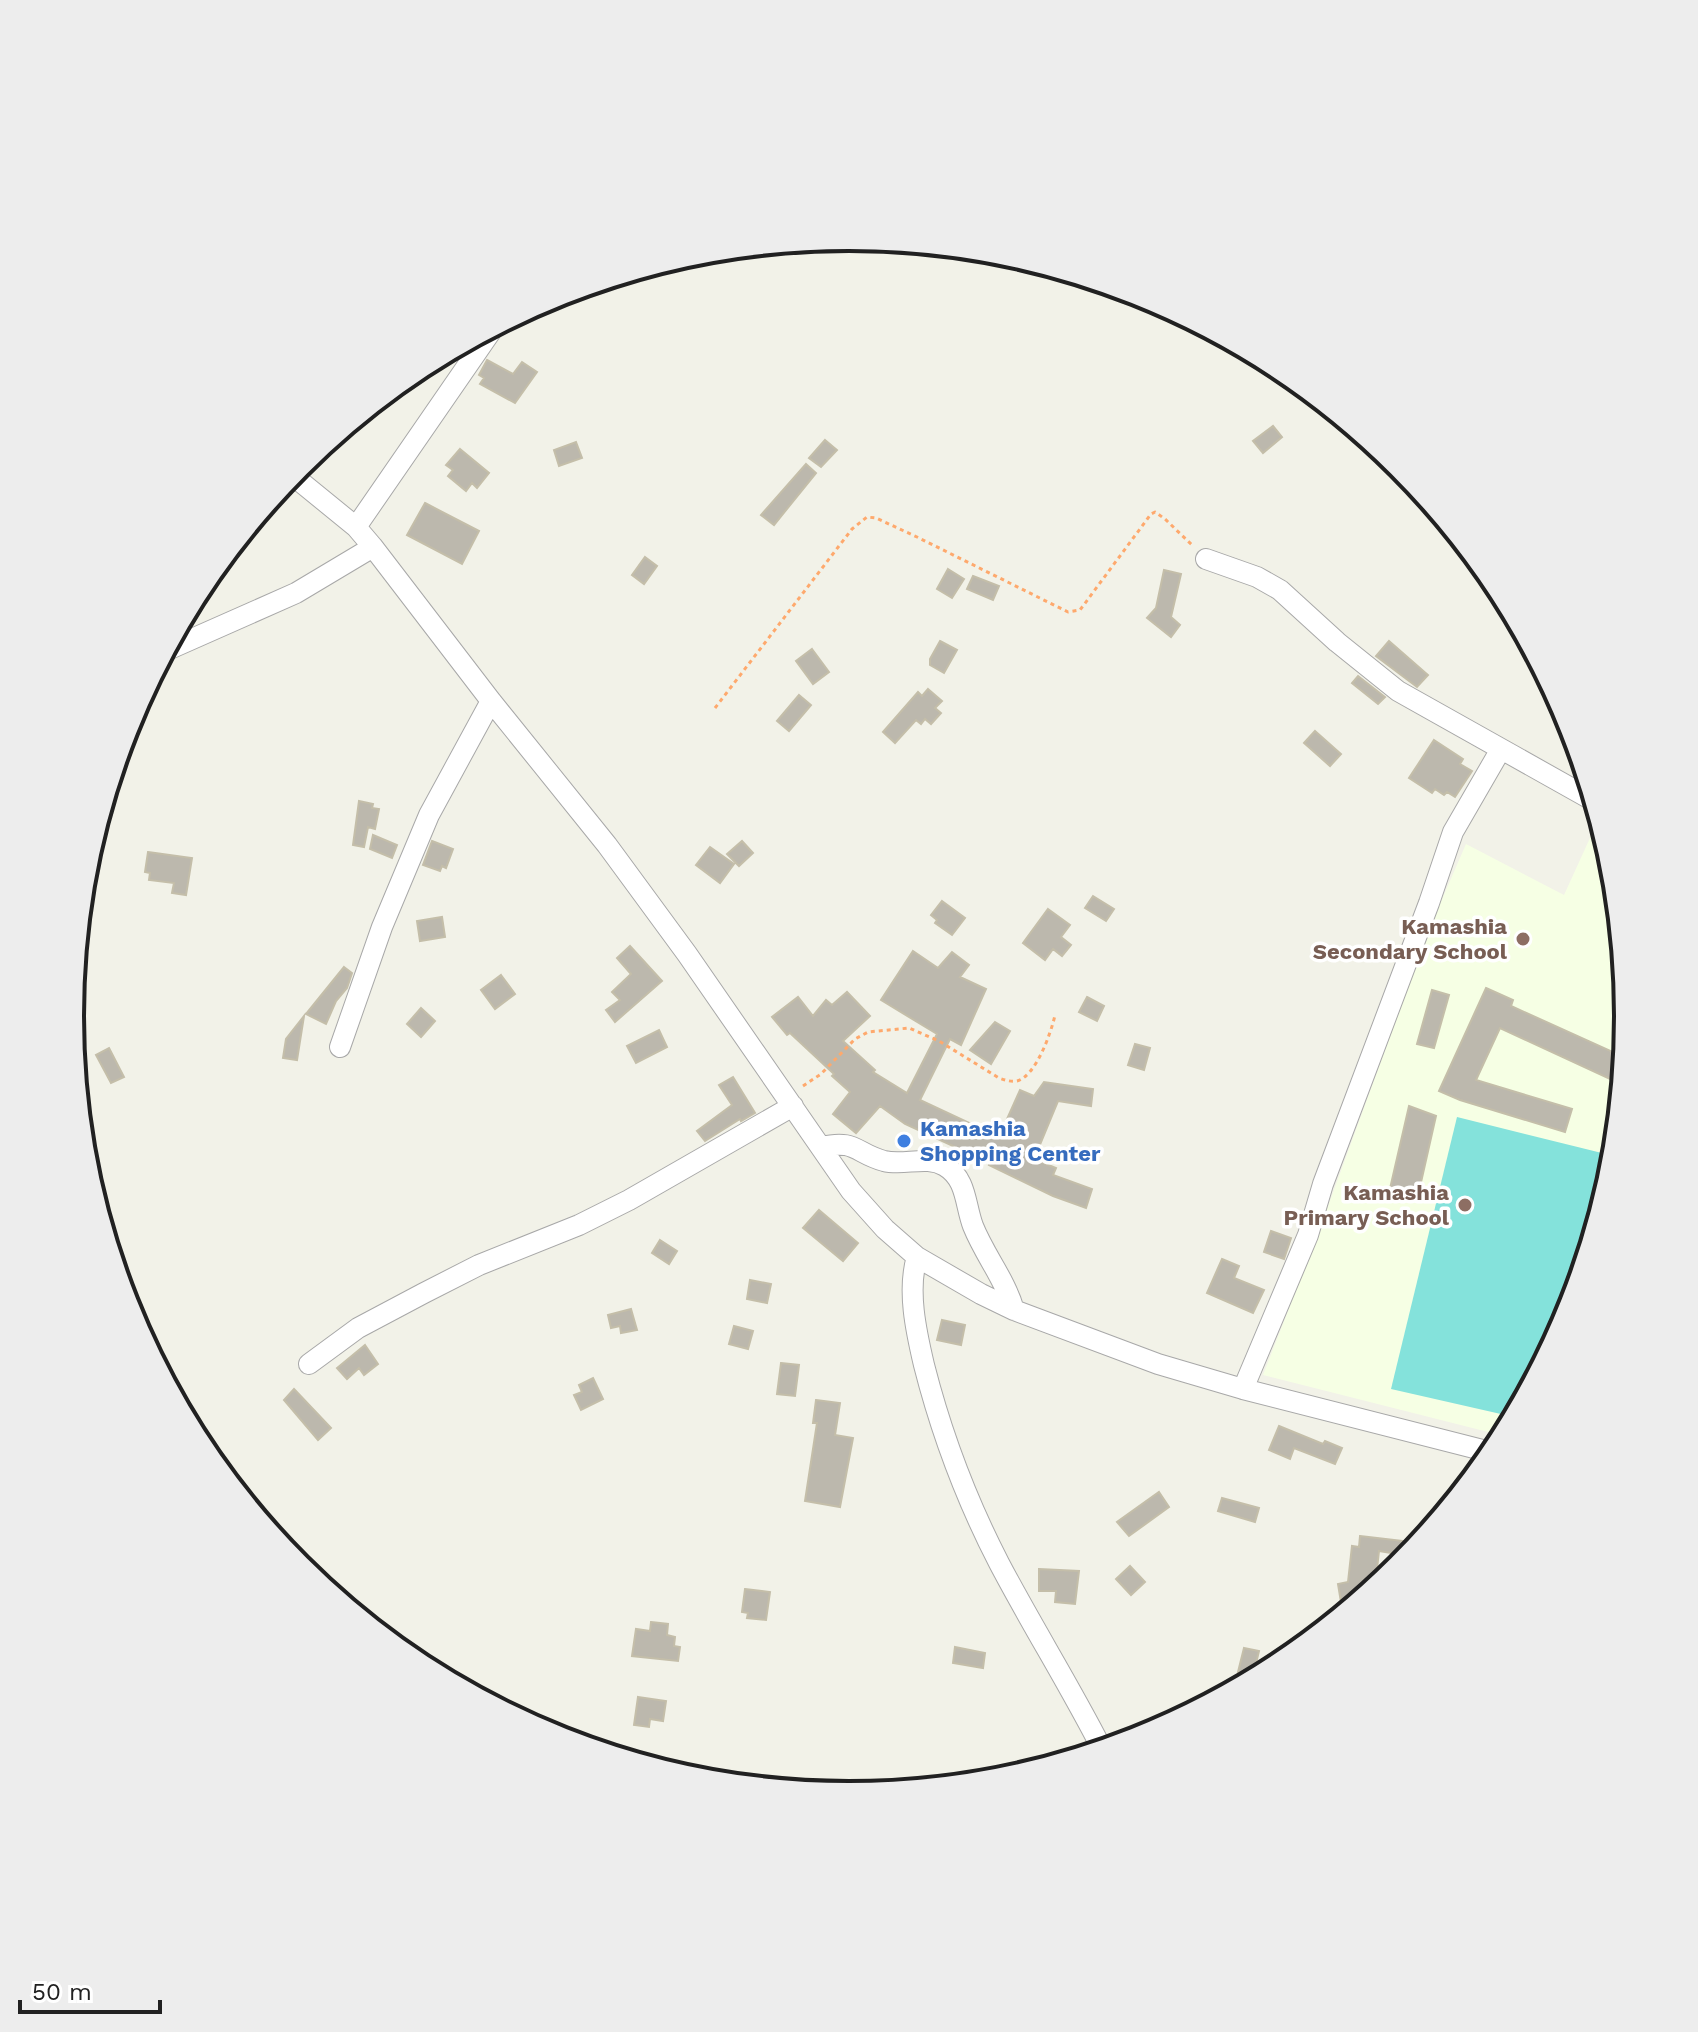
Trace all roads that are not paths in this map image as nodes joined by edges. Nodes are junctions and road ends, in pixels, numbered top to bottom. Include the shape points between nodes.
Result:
1 (481, 346) edge
2 (301, 482) edge
3 (356, 527) junction
4 (373, 547) junction
5 (1206, 559) road end
6 (180, 644) edge
7 (491, 701) junction
8 (1501, 749) junction
9 (1580, 793) edge
10 (340, 1047) dead end
11 (789, 1101) junction
12 (821, 1147) junction
13 (917, 1257) junction
14 (1014, 1310) junction
15 (309, 1364) dead end
16 (1243, 1389) junction
17 (1479, 1449) edge
18 (1097, 1739) edge

1 - 3 street
2 - 3 street
3 - 4 street
4 - 6 street via 296,593
4 - 7 street
5 - 8 street via 1280,590 1398,691
7 - 10 street via 429,815
7 - 11 street via 607,845
8 - 9 street
8 - 16 street via 1453,832 1308,1235
11 - 12 street
11 - 15 street via 629,1200 410,1300 358,1328
12 - 13 street via 860,1201
12 - 14 street via 840,1142 889,1162 927,1161 956,1174 975,1230
13 - 14 street
13 - 18 street via 916,1324 944,1433 997,1560
14 - 16 street via 1158,1364
16 - 17 street

